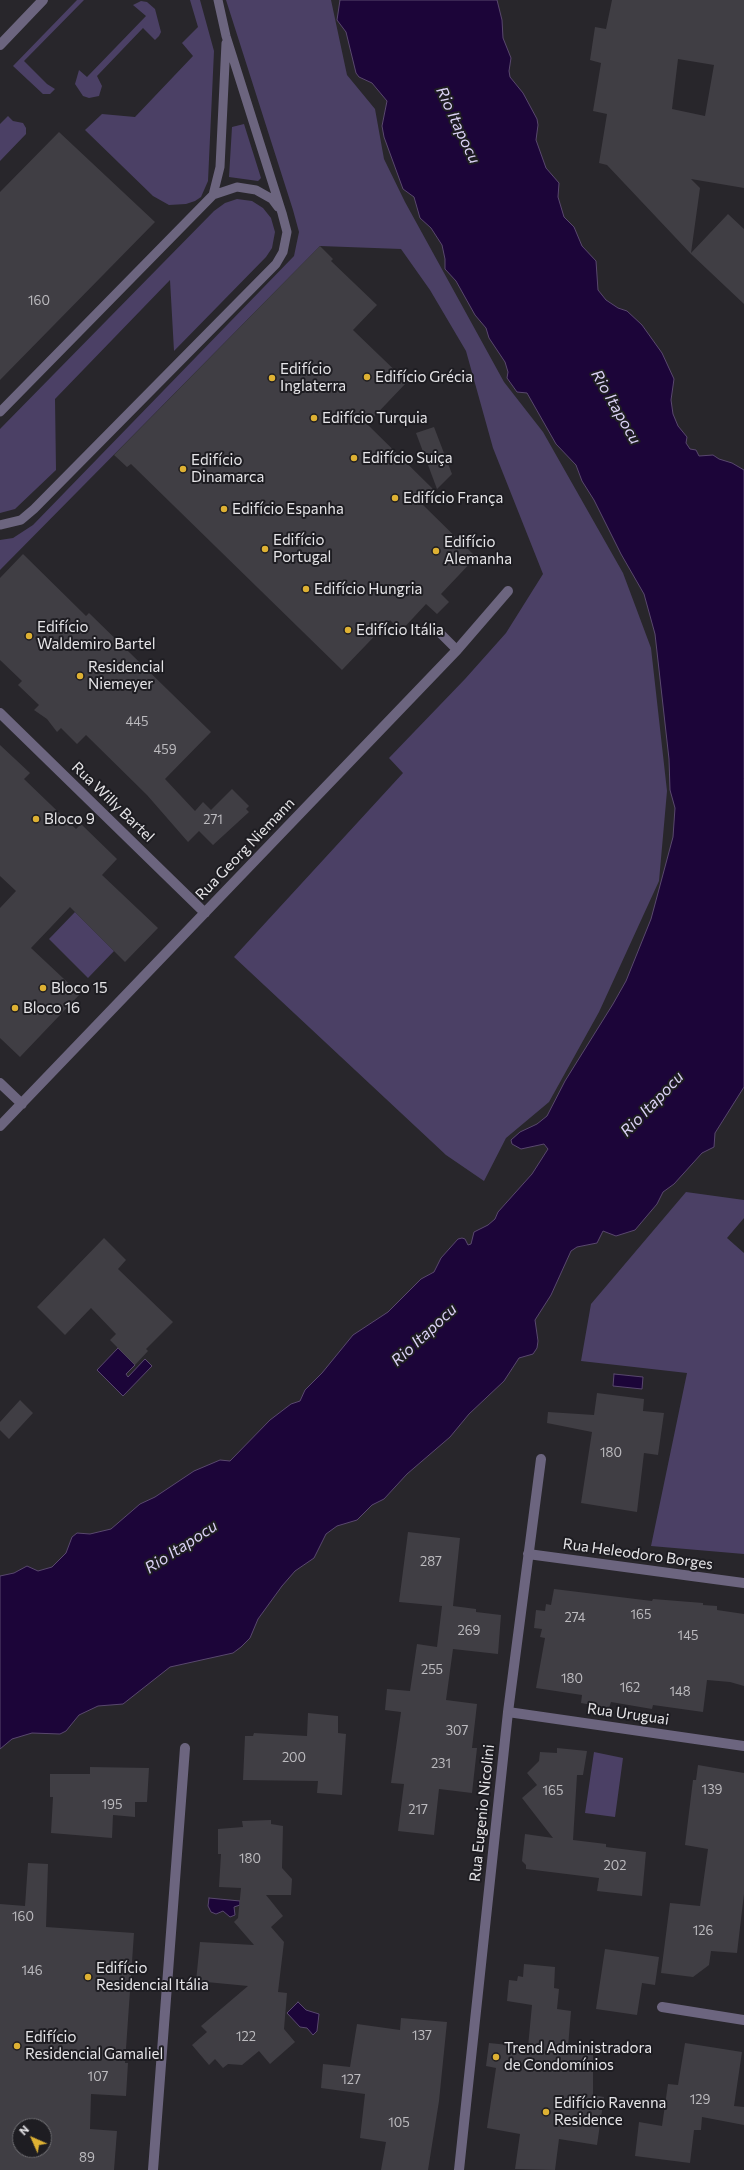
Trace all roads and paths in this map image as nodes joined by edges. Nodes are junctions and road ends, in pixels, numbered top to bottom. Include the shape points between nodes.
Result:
1 (43, 0) edge
2 (218, 0) edge
3 (226, 36) junction
4 (0, 45) edge
5 (213, 195) junction
6 (282, 213) junction
7 (0, 412) edge
8 (0, 525) edge
9 (508, 591) dead end
10 (442, 634) dead end
11 (457, 650) junction
12 (0, 713) edge
13 (205, 912) junction
14 (0, 1083) edge
15 (22, 1104) junction
16 (0, 1126) edge
17 (541, 1459) dead end
18 (528, 1554) junction
19 (744, 1583) edge
20 (508, 1712) junction
21 (744, 1746) edge
22 (185, 1748) dead end
23 (662, 2007) dead end
24 (744, 2020) edge
25 (153, 2170) edge
26 (459, 2170) edge

1 - 4 street
2 - 3 lane
3 - 5 lane via 220,167
3 - 6 lane
5 - 6 lane via 237,187 256,190 272,199
5 - 7 lane
6 - 8 lane via 287,232 283,252 276,264 34,509 21,520
9 - 11 street, Rua Georg Niemann
10 - 11 lane
11 - 13 street, Rua Georg Niemann
12 - 13 street, Rua Willy Bartel
13 - 15 street, Rua Georg Niemann
14 - 15 street
15 - 16 street, Rua Georg Niemann
17 - 18 street, Rua Eugenio Nicolini
18 - 19 street, Rua Heleodoro Borges
18 - 20 street, Rua Eugenio Nicolini
20 - 21 street, Rua Uruguai
20 - 26 street, Rua Eugenio Nicolini
22 - 25 street
23 - 24 street

